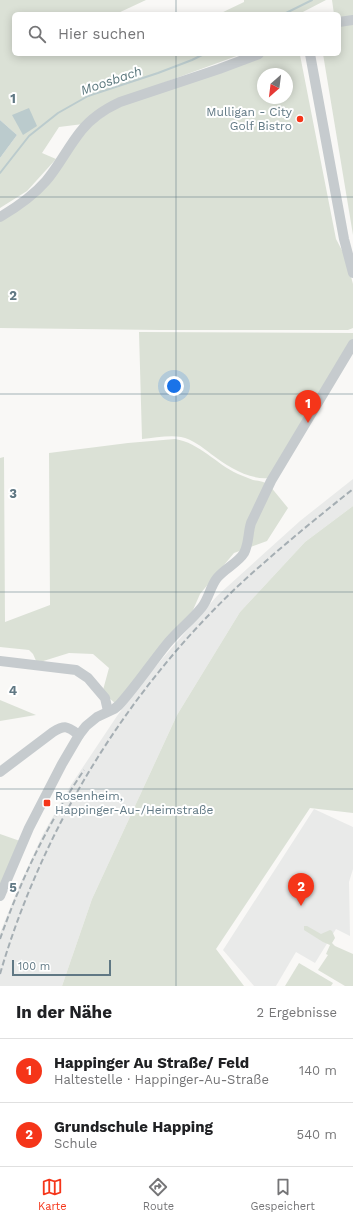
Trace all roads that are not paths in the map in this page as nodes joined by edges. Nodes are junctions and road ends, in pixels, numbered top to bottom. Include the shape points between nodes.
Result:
1 (353, 20) edge
2 (341, 22) edge
3 (253, 56) edge
4 (310, 56) edge
5 (0, 217) edge
6 (353, 273) edge
7 (353, 344) edge
8 (0, 661) edge
9 (108, 711) junction
10 (79, 735) junction
11 (0, 772) edge
12 (0, 896) edge

1 - 2 street
3 - 5 street via 107,108 81,130 38,190
4 - 6 street via 344,239
7 - 9 street via 271,481 251,523 244,552 218,577 202,607 167,644 119,705
8 - 9 street via 76,670 88,678 106,698
9 - 10 street via 86,726
10 - 11 street via 61,727
10 - 12 street via 29,828

